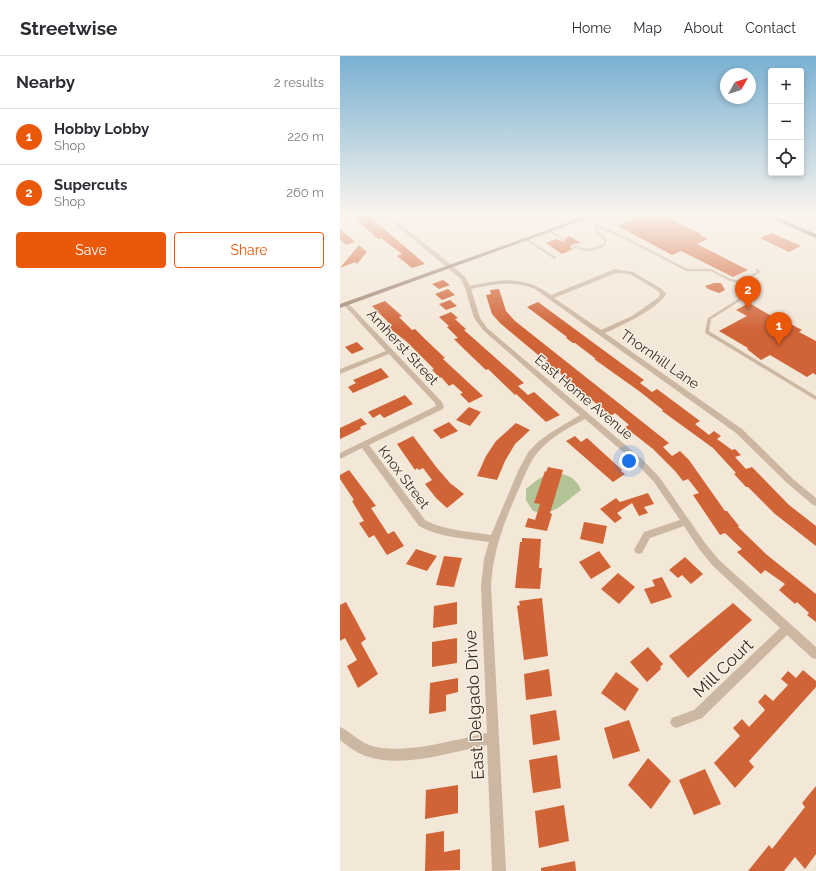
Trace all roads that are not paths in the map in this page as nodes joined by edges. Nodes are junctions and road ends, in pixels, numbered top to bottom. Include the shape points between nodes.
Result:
1 (435, 254) edge
2 (487, 254) edge
3 (549, 254) edge
4 (657, 254) edge
5 (555, 258) dead end
6 (451, 267) junction
7 (757, 270) dead end
8 (468, 288) junction
9 (744, 293) dead end
10 (551, 297) junction
11 (343, 305) edge
12 (601, 333) junction
13 (391, 351) junction
14 (340, 372) edge
15 (816, 398) edge
16 (586, 415) junction
17 (364, 445) junction
18 (340, 456) edge
19 (816, 503) edge
20 (685, 522) junction
21 (494, 539) junction
22 (639, 550) dead end
23 (787, 628) junction
24 (816, 654) edge
25 (676, 722) dead end
26 (340, 733) edge
27 (493, 738) junction
28 (499, 871) edge

1 - 6 street, East Home Avenue
2 - 6 main road
3 - 5 lane
4 - 7 lane via 688,270 711,270 740,282 759,272
6 - 8 street, East Home Avenue via 463,278
6 - 11 main road
8 - 10 street, Thornhill Lane via 503,282 521,283 535,286
8 - 16 street, East Home Avenue via 477,318 485,329
9 - 15 lane via 739,300 708,319 707,332
10 - 12 street, Thornhill Lane
10 - 12 street via 615,271 631,273 663,294 634,317
11 - 13 street, Amherst Street
12 - 19 street, Thornhill Lane via 739,431
13 - 14 street
13 - 17 street, Amherst Street via 440,407
16 - 20 street, East Home Avenue via 657,480
16 - 21 street, East Delgado Drive via 553,434 535,450 528,460
17 - 18 street
17 - 21 street, Knox Street via 422,523 448,532
20 - 22 street via 647,535
20 - 23 street, East Home Avenue via 716,563
21 - 27 street, East Delgado Drive via 486,573
23 - 24 street, East Home Avenue
23 - 25 street, Mill Court via 698,714
26 - 27 street via 370,751 386,754 410,754
27 - 28 street, East Delgado Drive

